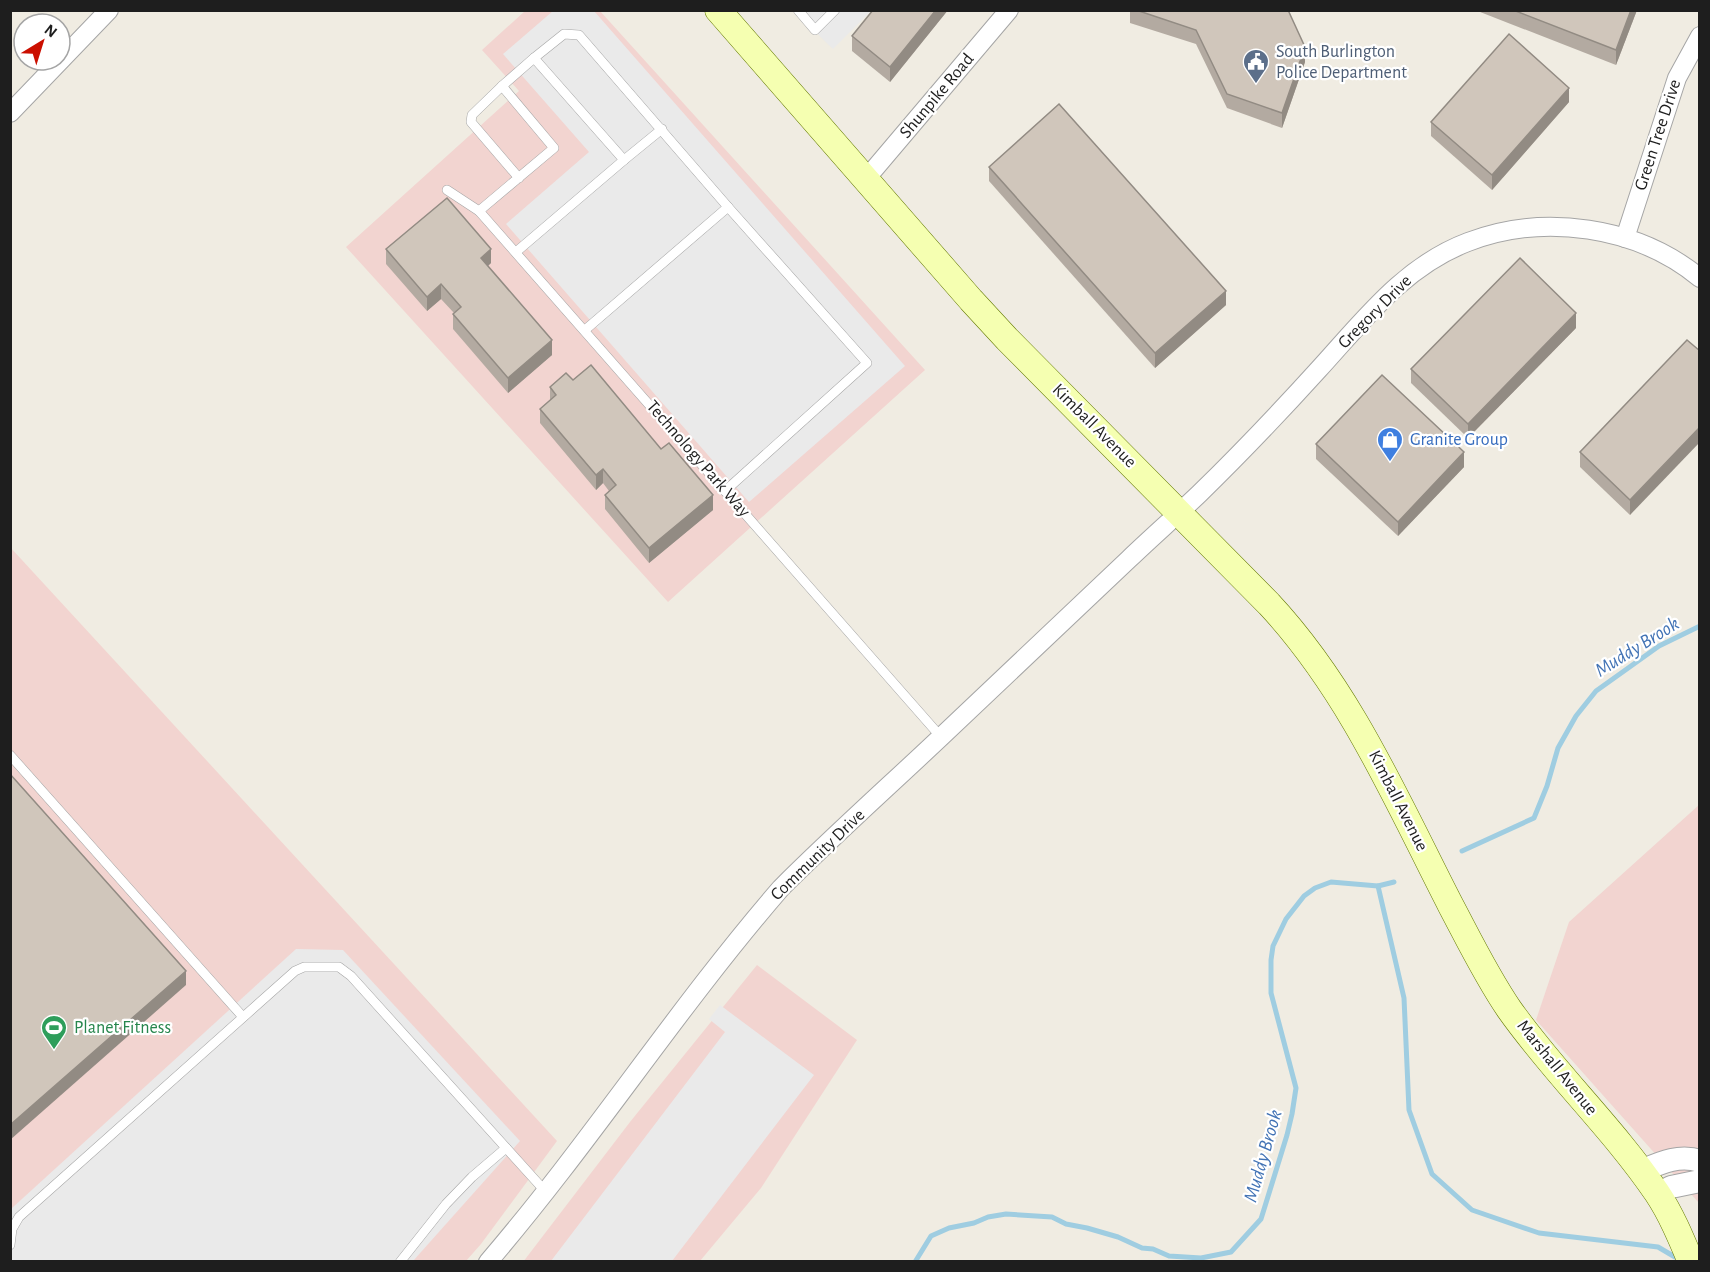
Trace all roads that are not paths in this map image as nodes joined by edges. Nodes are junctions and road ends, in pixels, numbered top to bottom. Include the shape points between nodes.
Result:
1 (109, 10) edge
2 (798, 10) edge
3 (834, 10) edge
4 (1009, 10) edge
5 (719, 11) edge
6 (1700, 36) edge
7 (534, 58) junction
8 (502, 86) junction
9 (10, 113) edge
10 (662, 129) junction
11 (624, 160) junction
12 (519, 178) junction
13 (866, 180) junction
14 (447, 190) dead end
15 (728, 207) junction
16 (479, 211) junction
17 (1625, 238) junction
18 (516, 252) junction
19 (1700, 278) edge
20 (585, 330) junction
21 (725, 491) junction
22 (1198, 494) joint
23 (1180, 512) junction
24 (941, 737) junction
25 (10, 755) edge
26 (1432, 868) joint
27 (243, 1017) junction
28 (506, 1148) junction
29 (1700, 1161) edge
30 (1641, 1171) junction
31 (1700, 1181) edge
32 (545, 1191) junction
33 (1658, 1194) junction
34 (10, 1245) edge
35 (400, 1262) edge
36 (488, 1262) edge
37 (1691, 1262) edge

1 - 9 street
2 - 3 lane via 815,30
4 - 13 street, Shunpike Road
5 - 13 main road, Kimball Avenue
6 - 17 street, Green Tree Drive via 1677,78
7 - 8 lane
7 - 10 lane via 564,33 579,35
7 - 11 lane
8 - 12 lane via 472,115 471,122
8 - 12 lane via 554,148
10 - 11 lane
10 - 15 lane
11 - 18 lane
12 - 16 lane
13 - 23 main road, Kimball Avenue via 1007,339
14 - 16 lane, Technology Park Way
15 - 20 lane
15 - 21 lane via 867,363
16 - 18 lane, Technology Park Way
17 - 19 street, Gregory Drive via 1669,257
17 - 22 street, Gregory Drive via 1552,227 1518,229 1467,243 1433,259 1372,310
18 - 20 lane, Technology Park Way
20 - 21 lane, Technology Park Way
21 - 24 lane, Technology Park Way
22 - 23 street, Community Drive
23 - 24 street, Community Drive
23 - 26 main road, Kimball Avenue via 1277,612 1313,656 1364,735
24 - 32 street, Community Drive via 781,888
25 - 27 lane
26 - 30 main road, Marshall Avenue via 1509,1008
27 - 28 lane via 299,969 339,967 351,975
27 - 34 lane via 19,1217 12,1228
28 - 32 lane
28 - 35 lane via 446,1204
29 - 30 street via 1673,1160
30 - 33 main road, Marshall Avenue
31 - 33 street
32 - 36 street, Community Drive
33 - 37 main road, Marshall Avenue

